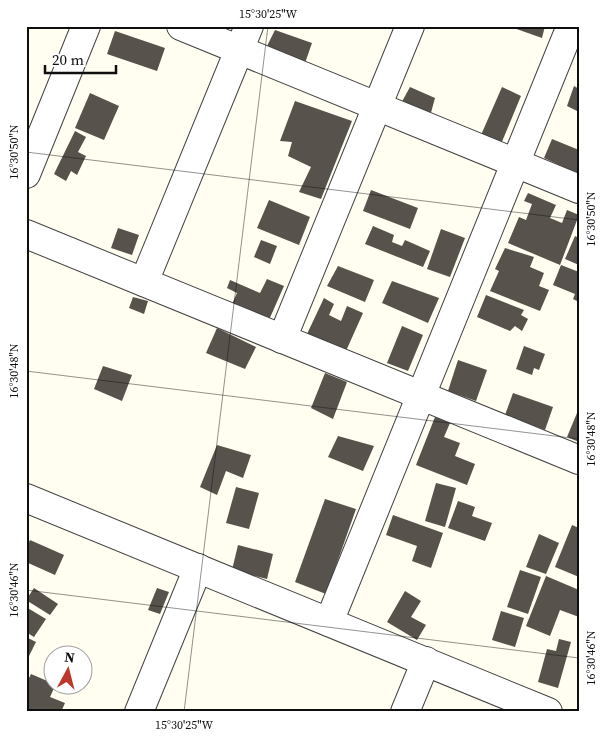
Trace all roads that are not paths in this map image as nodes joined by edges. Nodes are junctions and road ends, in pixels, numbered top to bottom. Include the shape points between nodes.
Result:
1 (86, 26) edge
2 (181, 26) edge
3 (410, 26) edge
4 (571, 26) edge
5 (244, 38) edge
6 (377, 106) junction
7 (515, 163) junction
8 (26, 174) edge
9 (579, 189) edge
10 (26, 234) edge
11 (144, 282) junction
12 (282, 338) junction
13 (421, 395) junction
14 (579, 460) edge
15 (26, 498) edge
16 (198, 568) junction
17 (329, 622) junction
18 (426, 661) junction
19 (139, 712) edge
20 (405, 712) edge
21 (548, 712) edge

1 - 8 street
2 - 5 street
3 - 6 street
4 - 7 street
5 - 6 street
5 - 11 street
6 - 7 street
6 - 12 street
7 - 9 street
7 - 13 street
10 - 11 street
11 - 12 street
12 - 13 street
13 - 14 street
13 - 17 street
15 - 16 street
16 - 17 street
16 - 19 street
17 - 18 street
18 - 20 street
18 - 21 street

